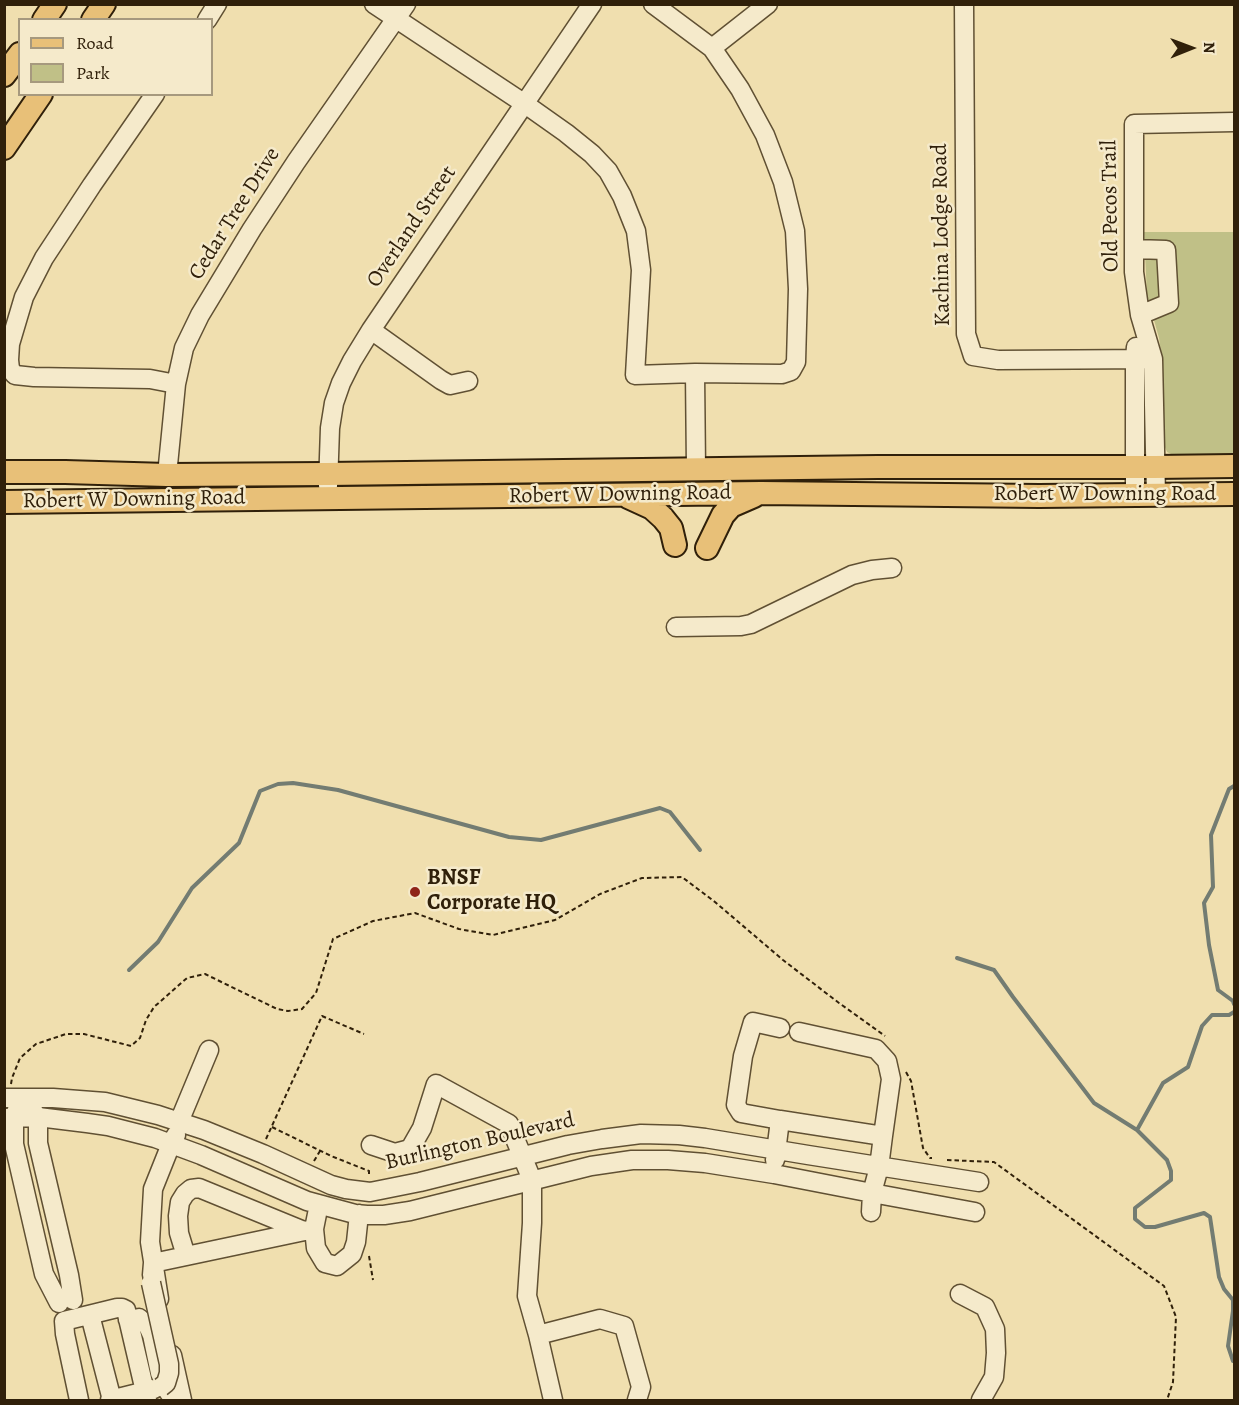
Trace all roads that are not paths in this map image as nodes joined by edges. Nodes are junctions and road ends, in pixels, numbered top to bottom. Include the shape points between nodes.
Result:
1 (54, 4) edge
2 (104, 4) edge
3 (217, 4) edge
4 (374, 4) edge
5 (592, 4) edge
6 (653, 4) edge
7 (768, 4) edge
8 (964, 4) edge
9 (401, 11) edge
10 (45, 18) edge
11 (94, 18) edge
12 (208, 18) edge
13 (712, 48) junction
14 (18, 57) edge
15 (4, 75) edge
16 (40, 96) edge
17 (154, 96) edge
18 (525, 104) junction
19 (1234, 122) edge
20 (4, 148) edge
21 (1134, 249) junction
22 (1140, 315) junction
23 (371, 330) junction
24 (1135, 358) junction
25 (1153, 359) junction
26 (695, 373) junction
27 (468, 381) dead end
28 (176, 384) junction
29 (4, 466) edge
30 (1234, 466) edge
31 (1145, 467) junction
32 (696, 470) junction
33 (65, 471) junction
34 (4, 472) edge
35 (327, 474) junction
36 (167, 475) junction
37 (760, 493) junction
38 (621, 494) junction
39 (1234, 494) edge
40 (1146, 495) junction
41 (328, 498) junction
42 (4, 502) edge
43 (675, 545) dead end
44 (707, 548) dead end
45 (892, 568) dead end
46 (676, 627) dead end
47 (780, 1028) dead end
48 (800, 1032) dead end
49 (208, 1050) dead end
50 (12, 1098) edge
51 (38, 1117) junction
52 (9, 1118) edge
53 (780, 1120) junction
54 (181, 1122) junction
55 (883, 1136) junction
56 (171, 1144) junction
57 (371, 1145) dead end
58 (776, 1150) junction
59 (523, 1157) junction
60 (879, 1167) junction
61 (774, 1174) junction
62 (532, 1180) junction
63 (979, 1182) dead end
64 (346, 1189) junction
65 (872, 1203) junction
66 (319, 1204) junction
67 (975, 1212) dead end
68 (351, 1213) junction
69 (309, 1231) junction
70 (186, 1256) junction
71 (153, 1263) junction
72 (960, 1294) dead end
73 (90, 1315) junction
74 (128, 1320) junction
75 (538, 1335) junction
76 (151, 1393) edge
77 (111, 1400) edge
78 (79, 1401) edge
79 (180, 1401) edge
80 (553, 1401) edge
81 (637, 1401) edge
82 (981, 1401) edge

1 - 10 main road
2 - 11 main road
3 - 12 street
4 - 9 street
5 - 18 street, Overland Street
6 - 13 street
7 - 13 street
8 - 24 street, Kachina Lodge Road via 966,334 973,356 998,360
9 - 18 street
9 - 28 street, Cedar Tree Drive via 296,162 206,305 184,348
13 - 26 street via 740,88 765,135 783,182 795,231 796,362 783,374
14 - 15 main road
16 - 20 main road
17 - 28 street via 44,258 24,297 9,360 15,375 150,379
18 - 23 street, Overland Street
18 - 26 street via 592,154 608,171 622,196 636,231 641,270 635,375
19 - 21 street, Old Pecos Trail via 1134,124
21 - 22 street, Old Pecos Trail
21 - 22 street via 1166,250 1169,303
22 - 24 street, Old Pecos Trail
22 - 25 street, Old Pecos Trail
23 - 27 street via 450,385
23 - 35 street, Overland Street via 334,403
24 - 25 street, Kachina Lodge Road
24 - 31 street, Old Pecos Trail
25 - 31 street, Old Pecos Trail
26 - 32 street
28 - 36 street, Cedar Tree Drive
29 - 33 main road via 54,465
30 - 31 main road, Robert W Downing Road
31 - 32 main road, Robert W Downing Road
31 - 40 street, Old Pecos Trail
32 - 35 main road, Robert W Downing Road
33 - 34 main road, Robert W Downing Road
33 - 36 main road, Robert W Downing Road
35 - 36 main road, Robert W Downing Road
35 - 41 street, Overland Street
37 - 38 main road, Robert W Downing Road
37 - 40 main road, Robert W Downing Road
37 - 44 main road via 731,506
38 - 41 main road, Robert W Downing Road
38 - 43 main road via 652,508 663,518 671,528
39 - 40 main road, Robert W Downing Road
41 - 42 main road, Robert W Downing Road
45 - 46 street via 852,575 751,624
47 - 53 street via 753,1022 736,1105 741,1113
48 - 55 street via 876,1049 887,1061 891,1079
49 - 54 street
50 - 51 street
50 - 52 street
50 - 54 street, Burlington Boulevard via 105,1102
51 - 52 street
51 - 52 street via 38,1143 69,1275 66,1301 44,1274
51 - 56 street via 108,1126
53 - 55 street
53 - 58 street
54 - 56 street
54 - 64 street, Burlington Boulevard
55 - 60 street
56 - 66 street
56 - 71 street via 153,1190
57 - 59 street via 395,1153 410,1149 422,1128 436,1084 509,1124
58 - 59 street, Burlington Boulevard via 688,1136 641,1134 568,1145
58 - 60 street, Burlington Boulevard
58 - 61 street
59 - 62 street
59 - 64 street, Burlington Boulevard via 372,1191
60 - 63 street, Burlington Boulevard
60 - 65 street
61 - 62 street via 668,1160 591,1166
61 - 65 street
62 - 68 street via 410,1211 384,1215
62 - 75 street via 526,1296
64 - 68 street
65 - 67 street
66 - 68 street
66 - 69 street
68 - 69 street via 356,1242 352,1254 337,1266 325,1263
69 - 70 street
69 - 70 street via 199,1188 190,1189 180,1202 178,1216
70 - 71 street
71 - 76 street, bridge via 152,1283 169,1373 166,1383
71 - 79 street
72 - 82 street via 985,1307 995,1329 994,1377
73 - 74 street via 122,1308
73 - 77 street
73 - 78 street via 64,1321
74 - 76 street
74 - 79 street via 139,1317 148,1326 168,1392
75 - 80 street
75 - 81 street via 600,1319 624,1326 641,1387
76 - 77 street

